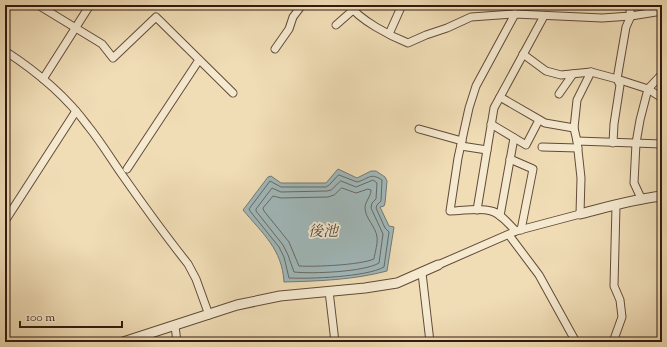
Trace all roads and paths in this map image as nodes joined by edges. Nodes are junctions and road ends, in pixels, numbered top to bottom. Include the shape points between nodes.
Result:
1 (38, 5) edge
2 (90, 5) edge
3 (302, 5) edge
4 (402, 5) edge
5 (629, 5) edge
6 (351, 8) edge
7 (662, 11) edge
8 (515, 14) junction
9 (544, 16) junction
10 (630, 16) junction
11 (336, 25) dead end
12 (76, 28) junction
13 (389, 34) junction
14 (275, 49) dead end
15 (5, 51) edge
16 (523, 54) junction
17 (199, 60) junction
18 (591, 72) junction
19 (573, 74) junction
20 (662, 74) edge
21 (617, 78) junction
22 (43, 79) junction
23 (648, 89) junction
24 (233, 93) dead end
25 (559, 94) dead end
26 (500, 97) junction
27 (662, 98) edge
28 (76, 111) junction
29 (539, 120) junction
30 (491, 124) junction
31 (574, 128) junction
32 (419, 129) dead end
33 (514, 138) junction
34 (613, 142) junction
35 (636, 143) junction
36 (461, 144) junction
37 (578, 144) junction
38 (662, 144) edge
39 (542, 147) dead end
40 (487, 150) junction
41 (510, 160) junction
42 (127, 169) dead end
43 (662, 196) edge
44 (641, 198) junction
45 (616, 206) junction
46 (477, 210) junction
47 (580, 214) junction
48 (500, 216) junction
49 (5, 221) edge
50 (515, 232) junction
51 (438, 265) joint
52 (422, 273) junction
53 (328, 291) junction
54 (209, 315) junction
55 (175, 326) junction
56 (123, 342) edge
57 (177, 342) edge
58 (335, 342) edge
59 (430, 342) edge
60 (576, 342) edge
61 (613, 342) edge

1 - 12 street
2 - 12 street
3 - 14 street
4 - 13 street
5 - 10 street
6 - 11 street
6 - 13 street
7 - 10 street
8 - 9 street
8 - 13 street via 470,17 408,43
8 - 36 street via 476,86
9 - 10 street
9 - 16 street
10 - 21 street
12 - 17 street via 102,44 113,58 156,17
12 - 22 street
15 - 22 street
16 - 19 street via 546,71 561,75
16 - 26 street
17 - 24 street
17 - 42 street
18 - 19 street
18 - 21 street
18 - 31 street via 577,100
19 - 25 street
20 - 23 street
21 - 23 street
21 - 34 street via 620,85
22 - 28 street
23 - 27 street
23 - 35 street
26 - 29 street
26 - 30 street via 494,108
28 - 49 street
28 - 54 street via 188,264
29 - 31 street
29 - 33 street via 526,145
30 - 33 street
30 - 40 street
31 - 37 street
32 - 36 street
33 - 41 street
34 - 35 street
34 - 37 street
35 - 38 street
35 - 44 street via 634,183
36 - 40 street
36 - 46 street via 450,211
37 - 39 street
37 - 47 street via 582,192
40 - 46 street
41 - 48 street
41 - 50 street via 532,169
43 - 44 street
44 - 45 street
45 - 47 street
45 - 61 street via 614,286 620,300 622,317
46 - 48 street via 492,211
47 - 50 street
48 - 50 street
50 - 51 street
50 - 60 street
51 - 52 street
52 - 53 street via 396,283
52 - 59 street
53 - 54 street via 280,296 238,305
53 - 58 street
54 - 55 street
55 - 56 street
55 - 57 street

